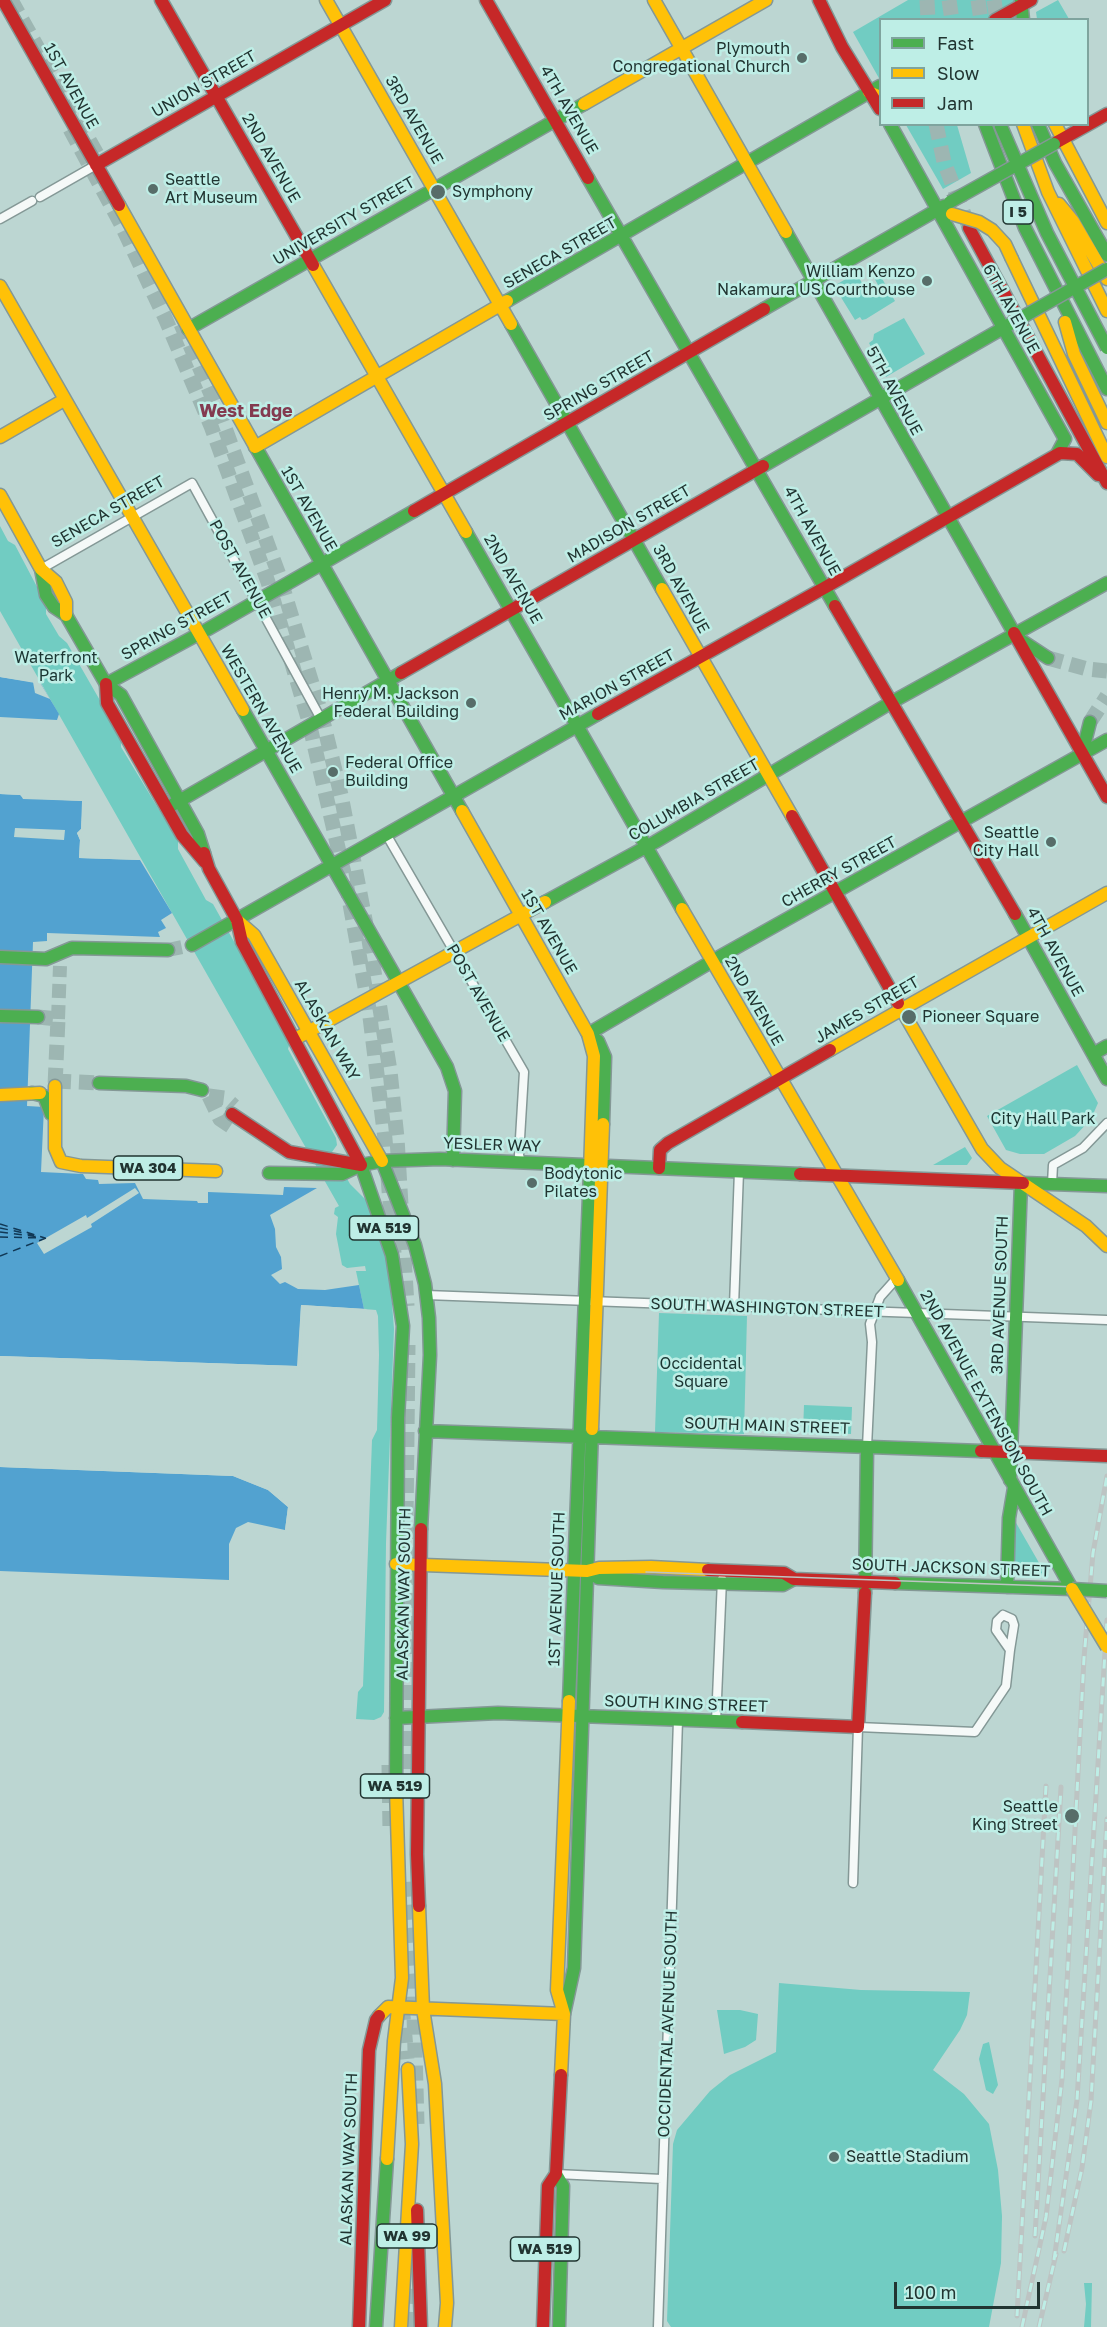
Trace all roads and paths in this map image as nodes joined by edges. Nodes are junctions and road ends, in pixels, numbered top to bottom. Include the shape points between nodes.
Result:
1 (3, 0) edge
2 (161, 0) edge
3 (326, 0) edge
4 (385, 0) edge
5 (486, 0) edge
6 (654, 0) edge
7 (766, 0) edge
8 (819, 0) edge
9 (1024, 2) edge
10 (998, 18) edge
11 (1023, 18) edge
12 (340, 25) junction
13 (681, 49) junction
14 (877, 91) edge
15 (216, 96) junction
16 (1107, 114) edge
17 (555, 120) junction
18 (1089, 124) edge
19 (891, 126) edge
20 (986, 126) edge
21 (1001, 126) edge
22 (1024, 126) edge
23 (1039, 126) edge
24 (1055, 126) edge
25 (1086, 126) edge
26 (1058, 142) junction
27 (746, 164) junction
28 (96, 165) junction
29 (434, 189) junction
30 (1048, 192) junction
31 (951, 208) junction
32 (937, 209) junction
33 (0, 219) edge
34 (1107, 223) edge
35 (969, 228) tunnel mouth
36 (623, 236) junction
37 (1107, 255) edge
38 (310, 259) junction
39 (1107, 268) edge
40 (1107, 279) edge
41 (813, 282) junction
42 (0, 286) edge
43 (1058, 296) junction
44 (502, 307) junction
45 (1106, 308) edge
46 (1008, 325) junction
47 (188, 329) junction
48 (1107, 348) edge
49 (690, 352) junction
50 (378, 377) junction
51 (1107, 389) edge
52 (64, 400) junction
53 (880, 400) junction
54 (567, 423) junction
55 (1107, 423) edge
56 (0, 437) edge
57 (255, 447) junction
58 (1057, 454) junction
59 (1107, 457) edge
60 (758, 470) junction
61 (192, 483) joint
62 (1107, 484) edge
63 (444, 493) junction
64 (0, 495) edge
65 (132, 516) junction
66 (946, 517) junction
67 (635, 539) junction
68 (321, 564) junction
69 (41, 569) junction
70 (1107, 583) edge
71 (824, 588) junction
72 (257, 601) junction
73 (512, 611) junction
74 (199, 634) junction
75 (1013, 635) junction
76 (701, 657) junction
77 (1048, 658) tunnel mouth
78 (388, 681) junction
79 (106, 684) junction
80 (892, 702) junction
81 (321, 719) junction
82 (1090, 722) tunnel mouth
83 (578, 726) junction
84 (1107, 740) edge
85 (266, 750) junction
86 (1082, 754) junction
87 (769, 775) junction
88 (452, 795) junction
89 (1107, 797) edge
90 (179, 800) junction
91 (167, 808) junction
92 (963, 822) junction
93 (386, 834) junction
94 (647, 847) junction
95 (331, 866) junction
96 (209, 868) junction
97 (836, 892) junction
98 (1107, 893) edge
99 (521, 917) junction
100 (237, 920) junction
101 (1028, 937) junction
102 (192, 945) tunnel mouth
103 (168, 950) tunnel mouth
104 (454, 953) junction
105 (0, 957) edge
106 (712, 961) junction
107 (400, 982) junction
108 (902, 1009) junction
109 (0, 1016) edge
110 (38, 1017) tunnel mouth
111 (310, 1031) junction
112 (588, 1034) junction
113 (295, 1039) junction
114 (1107, 1046) edge
115 (1093, 1054) junction
116 (780, 1079) junction
117 (1107, 1079) edge
118 (99, 1083) tunnel mouth
119 (202, 1090) dead end
120 (32, 1093) junction
121 (0, 1095) edge
122 (233, 1116) tunnel mouth
123 (1107, 1123) edge
124 (453, 1160) junction
125 (382, 1161) junction
126 (521, 1162) junction
127 (362, 1165) junction
128 (596, 1165) junction
129 (73, 1166) junction
130 (659, 1168) junction
131 (216, 1171) dead end
132 (739, 1171) junction
133 (269, 1173) dead end
134 (836, 1175) junction
135 (1021, 1182) junction
136 (1052, 1184) junction
137 (1107, 1185) edge
138 (1107, 1246) edge
139 (897, 1278) junction
140 (426, 1295) junction
141 (591, 1301) junction
142 (734, 1306) junction
143 (872, 1312) junction
144 (917, 1314) junction
145 (1016, 1317) junction
146 (1107, 1320) edge
147 (425, 1431) junction
148 (586, 1436) junction
149 (867, 1447) junction
150 (994, 1452) junction
151 (1011, 1453) junction
152 (1107, 1456) edge
153 (1012, 1484) junction
154 (396, 1564) junction
155 (419, 1565) junction
156 (581, 1570) junction
157 (722, 1570) junction
158 (794, 1579) junction
159 (866, 1581) junction
160 (722, 1584) junction
161 (1007, 1587) junction
162 (1072, 1589) junction
163 (1107, 1591) edge
164 (1107, 1647) edge
165 (1010, 1650) dead end
166 (419, 1716) junction
167 (568, 1716) junction
168 (582, 1716) junction
169 (396, 1718) junction
170 (678, 1720) junction
171 (716, 1722) junction
172 (858, 1727) junction
173 (853, 1883) dead end
174 (398, 2007) junction
175 (423, 2009) junction
176 (564, 2014) junction
177 (408, 2069) tunnel mouth
178 (412, 2144) junction
179 (556, 2174) junction
180 (662, 2179) junction
181 (359, 2327) edge
182 (376, 2327) edge
183 (401, 2327) edge
184 (421, 2327) edge
185 (445, 2327) edge
186 (543, 2327) edge
187 (559, 2327) edge
188 (658, 2327) edge

1 - 28 main road, 1ST AVENUE
2 - 15 main road, 2ND AVENUE
3 - 12 main road, 3RD AVENUE
4 - 12 main road, UNION STREET
5 - 17 main road, 4TH AVENUE
6 - 13 main road, 5TH AVENUE
7 - 13 main road, UNIVERSITY STREET
8 - 14 main road
9 - 10 main road
9 - 11 main road
12 - 15 main road, UNION STREET
12 - 29 main road, 3RD AVENUE
13 - 17 main road, UNIVERSITY STREET
13 - 27 main road, 5TH AVENUE
14 - 27 main road, SENECA STREET
15 - 28 main road, UNION STREET
15 - 38 main road, 2ND AVENUE
16 - 18 main road
17 - 29 main road, UNIVERSITY STREET
17 - 36 main road, 4TH AVENUE
19 - 32 main road, 6TH AVENUE
20 - 43 main road, I 5 via 1007,186
21 - 48 main road, bridge via 1047,233
22 - 30 main road, I 5
23 - 37 main road via 1055,163
24 - 26 main road
25 - 26 main road
26 - 31 main road, bridge
26 - 34 main road
27 - 36 main road, SENECA STREET
27 - 41 main road, 5TH AVENUE
28 - 33 street, UNION STREET
28 - 47 main road, 1ST AVENUE
29 - 38 main road, UNIVERSITY STREET
29 - 44 main road, 3RD AVENUE
30 - 40 main road via 1074,221
30 - 45 main road, I 5
31 - 32 main road
31 - 59 main road, bridge via 992,230 1005,244
32 - 41 main road, SPRING STREET
32 - 46 main road, 6TH AVENUE
35 - 62 main road
36 - 44 main road, SENECA STREET
36 - 49 main road, 4TH AVENUE
38 - 47 main road, UNIVERSITY STREET
38 - 50 main road, 2ND AVENUE
39 - 46 main road, MADISON STREET, bridge
41 - 49 main road, SPRING STREET
41 - 53 main road, 5TH AVENUE
42 - 52 main road, WESTERN AVENUE
43 - 51 main road, I 5
43 - 55 main road, I 5 via 1074,354
44 - 50 main road, SENECA STREET
44 - 54 main road, 3RD AVENUE
46 - 53 main road, MADISON STREET
46 - 58 main road, 6TH AVENUE via 1065,439
47 - 57 main road, 1ST AVENUE
49 - 54 main road, SPRING STREET
49 - 60 main road, 4TH AVENUE
50 - 57 main road, SENECA STREET
50 - 63 main road, 2ND AVENUE
52 - 56 main road
52 - 65 main road, WESTERN AVENUE
53 - 60 main road, MADISON STREET
53 - 66 main road, 5TH AVENUE
54 - 63 main road, SPRING STREET
54 - 67 main road, 3RD AVENUE
57 - 68 main road, 1ST AVENUE
58 - 62 main road via 1077,454
58 - 66 main road, MARION STREET
60 - 67 main road, MADISON STREET
60 - 71 main road, 4TH AVENUE
61 - 65 street, SENECA STREET
61 - 72 street, POST AVENUE
63 - 68 main road, SPRING STREET
63 - 73 main road, 2ND AVENUE
64 - 69 main road, ALASKAN WAY
65 - 69 street, SENECA STREET
65 - 74 main road, WESTERN AVENUE
66 - 71 main road, MARION STREET
66 - 75 main road, 5TH AVENUE
67 - 73 main road, MADISON STREET
67 - 76 main road, 3RD AVENUE
68 - 72 main road, SPRING STREET
68 - 78 main road, 1ST AVENUE
69 - 79 main road, ALASKAN WAY via 61,590 66,615
70 - 75 main road, COLUMBIA STREET
71 - 76 main road, MARION STREET
71 - 80 main road, 4TH AVENUE
72 - 74 main road, SPRING STREET
72 - 81 street, POST AVENUE
73 - 78 main road, MADISON STREET
73 - 83 main road, 2ND AVENUE
74 - 79 main road, SPRING STREET
74 - 85 main road, WESTERN AVENUE
75 - 77 main road
75 - 80 main road, COLUMBIA STREET
75 - 86 main road, 5TH AVENUE
76 - 83 main road, MARION STREET
76 - 87 main road, 3RD AVENUE
78 - 81 main road, MADISON STREET
78 - 88 main road, 1ST AVENUE
79 - 90 main road, ALASKAN WAY via 121,695
79 - 91 main road, ALASKAN WAY via 107,702
80 - 87 main road, COLUMBIA STREET
80 - 92 main road, 4TH AVENUE
81 - 85 main road, MADISON STREET
82 - 86 main road
83 - 88 main road, MARION STREET
83 - 94 main road, 2ND AVENUE
84 - 86 main road, CHERRY STREET
85 - 90 main road, MADISON STREET
85 - 95 main road, WESTERN AVENUE
86 - 89 main road, 5TH AVENUE
86 - 92 main road, CHERRY STREET
87 - 94 main road, COLUMBIA STREET
87 - 97 main road, 3RD AVENUE
88 - 93 main road, MARION STREET
88 - 99 main road, 1ST AVENUE
90 - 91 main road, MADISON STREET
90 - 96 main road, ALASKAN WAY via 198,834
91 - 96 main road, ALASKAN WAY
92 - 97 main road, CHERRY STREET
92 - 101 main road, 4TH AVENUE
93 - 95 main road, MARION STREET
93 - 104 street, POST AVENUE
94 - 99 main road, COLUMBIA STREET
94 - 106 main road, 2ND AVENUE
95 - 100 main road, MARION STREET
95 - 107 main road, WESTERN AVENUE
96 - 100 main road, ALASKAN WAY
97 - 106 main road, CHERRY STREET
97 - 108 main road, 3RD AVENUE
98 - 101 main road, JAMES STREET
99 - 104 main road, COLUMBIA STREET
99 - 112 main road, 1ST AVENUE
100 - 102 main road, MARION STREET
100 - 111 main road, ALASKAN WAY via 254,935
100 - 113 main road, ALASKAN WAY via 242,942
101 - 108 main road, JAMES STREET
101 - 115 main road, 4TH AVENUE
103 - 105 main road via 72,948 58,961
104 - 107 main road, COLUMBIA STREET
104 - 126 street, POST AVENUE via 524,1072
106 - 112 main road, CHERRY STREET
106 - 116 main road, 2ND AVENUE
107 - 111 main road, COLUMBIA STREET
107 - 124 main road, WESTERN AVENUE via 447,1067 455,1091
108 - 116 main road, JAMES STREET
108 - 135 main road, 3RD AVENUE via 982,1149
109 - 110 main road
111 - 113 main road, COLUMBIA STREET
111 - 125 main road, ALASKAN WAY
112 - 128 main road, 1ST AVENUE via 594,1056
113 - 127 main road, ALASKAN WAY
114 - 115 main road
115 - 117 main road, 4TH AVENUE
116 - 130 main road, JAMES STREET via 666,1144 660,1150
116 - 134 main road, 2ND AVENUE
118 - 119 main road
120 - 121 main road
120 - 129 main road via 44,1096 51,1108 50,1153 61,1164
120 - 129 main road via 55,1090 55,1148 61,1162
122 - 127 main road via 289,1152
123 - 136 street via 1083,1148 1056,1163
124 - 125 main road, YESLER WAY
124 - 126 main road, YESLER WAY
125 - 127 main road, YESLER WAY
125 - 140 main road, ALASKAN WAY SOUTH / WA 519 via 415,1245
126 - 128 main road, YESLER WAY
127 - 133 main road, YESLER WAY via 342,1174
127 - 154 main road, ALASKAN WAY SOUTH / WA 519 via 389,1242 403,1326
128 - 130 main road, YESLER WAY
128 - 141 main road, 1ST AVENUE SOUTH
129 - 131 main road, WA 304
130 - 132 main road, YESLER WAY
132 - 134 main road, YESLER WAY
132 - 142 street
134 - 135 main road, YESLER WAY
134 - 139 main road, 2ND AVENUE EXTENSION SOUTH
135 - 136 main road, YESLER WAY
135 - 138 main road, 3RD AVENUE via 1086,1226
135 - 145 main road, 3RD AVENUE SOUTH
136 - 137 main road, YESLER WAY
139 - 143 street via 885,1289
139 - 144 main road, 2ND AVENUE EXTENSION SOUTH
140 - 141 street, SOUTH WASHINGTON STREET
140 - 147 main road, ALASKAN WAY SOUTH / WA 519 via 430,1345
141 - 142 street, SOUTH WASHINGTON STREET
141 - 148 main road, 1ST AVENUE SOUTH
142 - 143 street, SOUTH WASHINGTON STREET
143 - 144 street, SOUTH WASHINGTON STREET
143 - 149 street
144 - 145 street, SOUTH WASHINGTON STREET
144 - 150 main road, 2ND AVENUE EXTENSION SOUTH
145 - 146 street, SOUTH WASHINGTON STREET
145 - 151 main road, 3RD AVENUE SOUTH
147 - 148 main road, SOUTH MAIN STREET
147 - 155 main road, ALASKAN WAY SOUTH / WA 519
148 - 149 main road, SOUTH MAIN STREET
148 - 156 main road, 1ST AVENUE SOUTH
149 - 150 main road, SOUTH MAIN STREET
149 - 159 main road
150 - 151 main road, SOUTH MAIN STREET
150 - 153 main road, 2ND AVENUE EXTENSION SOUTH
151 - 152 main road, SOUTH MAIN STREET
151 - 153 main road, 3RD AVENUE SOUTH
153 - 161 main road, 3RD AVENUE SOUTH
153 - 162 main road, 2ND AVENUE EXTENSION SOUTH
154 - 155 main road, SOUTH JACKSON STREET
154 - 169 main road, ALASKAN WAY SOUTH / WA 519
155 - 156 main road, SOUTH JACKSON STREET
155 - 166 main road, ALASKAN WAY SOUTH / WA 519
156 - 157 main road, SOUTH JACKSON STREET
156 - 160 main road, SOUTH JACKSON STREET via 598,1578
156 - 167 main road, 1ST AVENUE SOUTH
156 - 168 main road, 1ST AVENUE SOUTH
157 - 158 main road, SOUTH JACKSON STREET via 784,1573
157 - 160 street
158 - 159 main road, SOUTH JACKSON STREET
158 - 160 main road, SOUTH JACKSON STREET via 783,1585
159 - 161 main road, SOUTH JACKSON STREET
159 - 172 main road
160 - 171 street
161 - 162 main road, SOUTH JACKSON STREET
162 - 163 main road, SOUTH JACKSON STREET, bridge
162 - 164 main road, 2ND AVENUE EXTENSION SOUTH, bridge
165 - 172 street, SOUTH KING STREET via 1006,1686 975,1732
166 - 167 main road, SOUTH KING STREET
166 - 169 main road, SOUTH KING STREET
166 - 175 main road, ALASKAN WAY SOUTH / WA 519 via 416,1790
167 - 168 main road, SOUTH KING STREET
167 - 176 main road, 1ST AVENUE SOUTH via 557,1990
168 - 170 main road, SOUTH KING STREET
168 - 176 main road, 1ST AVENUE SOUTH via 574,1968
169 - 174 main road, ALASKAN WAY SOUTH / WA 519 via 402,1978
170 - 171 main road, SOUTH KING STREET
170 - 180 street, OCCIDENTAL AVENUE SOUTH
171 - 172 main road, SOUTH KING STREET
172 - 173 street
174 - 175 main road
174 - 181 main road, ALASKAN WAY SOUTH via 383,2010 371,2034
174 - 182 main road
175 - 176 main road
175 - 185 main road, ALASKAN WAY SOUTH via 435,2084
176 - 179 main road, 1ST AVENUE SOUTH / WA 519
177 - 178 main road, WA 99
178 - 183 main road, WA 99
178 - 184 main road
179 - 180 street
179 - 186 main road, 1ST AVENUE SOUTH / WA 519 via 548,2186
179 - 187 main road, 1ST AVENUE SOUTH / WA 519 via 563,2186
180 - 188 street, OCCIDENTAL AVENUE SOUTH

